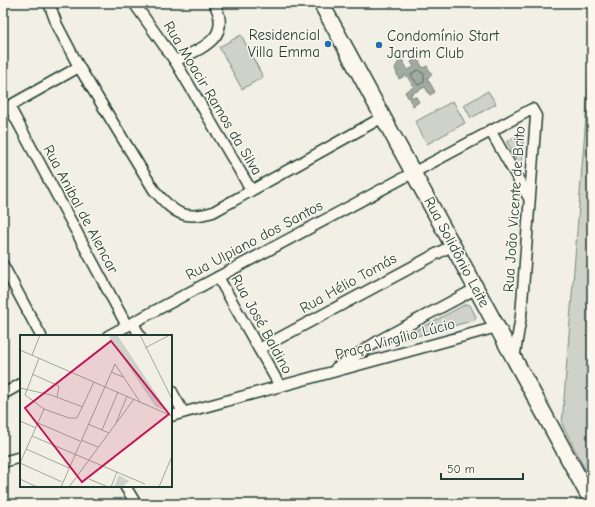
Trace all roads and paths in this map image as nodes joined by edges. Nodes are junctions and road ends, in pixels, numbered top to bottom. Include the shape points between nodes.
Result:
1 (49, 3) edge
2 (134, 3) edge
3 (214, 3) edge
4 (321, 3) edge
5 (175, 61) junction
6 (79, 67) junction
7 (6, 108) edge
8 (533, 109) joint
9 (383, 117) junction
10 (490, 130) junction
11 (414, 171) junction
12 (251, 190) junction
13 (529, 199) junction
14 (453, 245) junction
15 (3, 265) edge
16 (218, 276) junction
17 (477, 288) junction
18 (130, 324) junction
19 (497, 327) junction
20 (40, 335) edge
21 (110, 335) edge
22 (139, 335) edge
23 (259, 349) junction
24 (514, 359) junction
25 (327, 373) junction
26 (20, 385) edge
27 (280, 386) junction
28 (172, 392) edge
29 (3, 394) edge
30 (184, 412) junction
31 (172, 416) edge
32 (20, 457) edge
33 (3, 462) edge
34 (127, 487) edge
35 (592, 502) edge
36 (136, 504) edge

1 - 6 street via 57,25
2 - 5 street, Rua Moacir Ramos da Silva
3 - 5 street via 220,18 221,27 218,35 198,50
4 - 9 main road, Rua Solidônio Leite
5 - 12 street, Rua Moacir Ramos da Silva
6 - 7 street
6 - 12 street via 154,190 178,214 188,217 213,212
7 - 18 street, Rua Anibal de Alencar
8 - 10 street, Rua Ulpiano dos Santos
8 - 13 street, Rua João Vicente de Brito via 536,116
9 - 11 main road, Rua Solidônio Leite
9 - 12 street
10 - 11 street, Rua Ulpiano dos Santos
10 - 13 street
11 - 14 main road, Rua Solidônio Leite
11 - 16 street, Rua Ulpiano dos Santos
13 - 24 street, Rua João Vicente de Brito via 521,316
14 - 17 main road, Rua Solidônio Leite
14 - 23 street, Rua Hélio Tomás
15 - 20 street
16 - 18 street, Rua Ulpiano dos Santos
16 - 23 street, Rua José Baldino
17 - 19 main road, Rua Solidônio Leite
17 - 25 street, Praça Virgílio Lúcio via 380,340
18 - 21 street, Rua Ulpiano dos Santos
18 - 22 street, Rua Anibal de Alencar
19 - 24 main road, Rua Solidônio Leite
19 - 25 street, Praça Virgílio Lúcio
23 - 27 street, Rua José Baldino
24 - 35 main road, Rua Solidônio Leite
25 - 27 street
26 - 29 street
27 - 30 street
28 - 30 street
30 - 31 street
32 - 33 street
34 - 36 street

